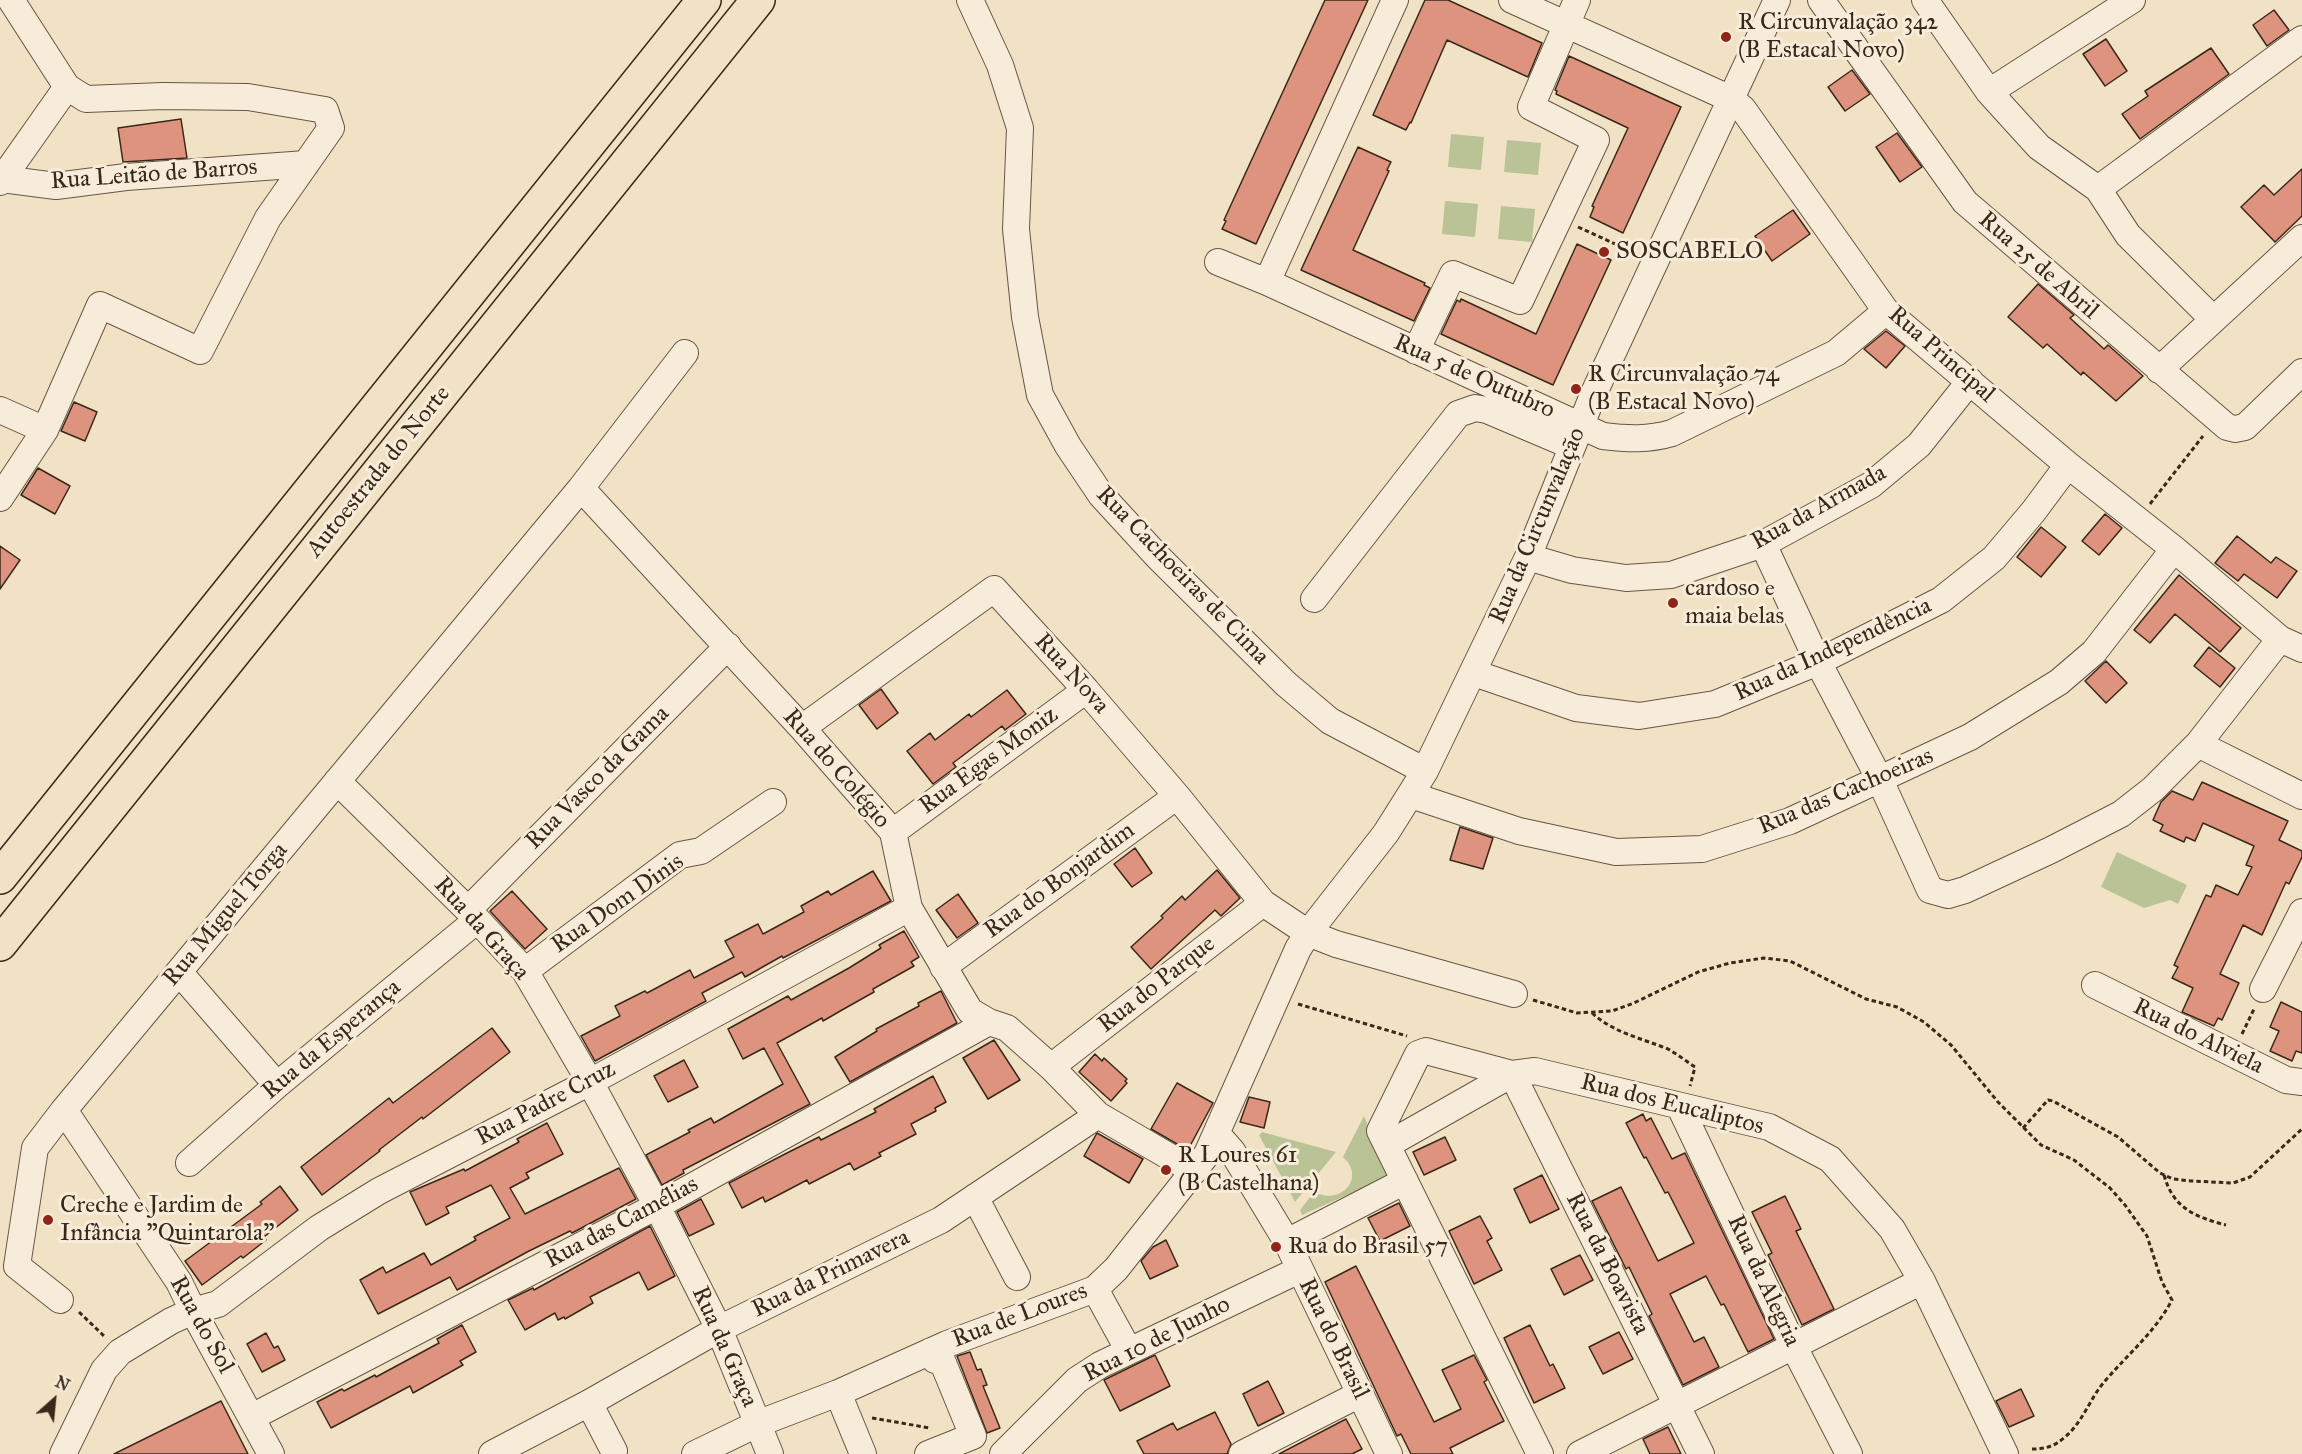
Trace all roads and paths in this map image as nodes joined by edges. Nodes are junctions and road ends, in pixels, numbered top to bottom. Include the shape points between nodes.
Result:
1 (11, 0) edge
2 (704, 0) edge
3 (758, 0) edge
4 (970, 0) edge
5 (1395, 0) edge
6 (1512, 0) edge
7 (1577, 0) edge
8 (1777, 0) edge
9 (1821, 0) edge
10 (1925, 0) edge
11 (2132, 0) edge
12 (1566, 25) junction
13 (2302, 39) edge
14 (67, 87) junction
15 (1989, 92) junction
16 (1731, 99) junction
17 (306, 164) junction
18 (1, 180) edge
19 (2098, 189) junction
20 (1560, 219) junction
21 (2302, 238) edge
22 (1218, 262) dead end
23 (1656, 263) junction
24 (1267, 282) junction
25 (1886, 310) junction
26 (2213, 319) junction
27 (1416, 351) junction
28 (685, 353) dead end
29 (2159, 370) junction
30 (2302, 372) edge
31 (1970, 381) junction
32 (0, 410) edge
33 (2217, 418) junction
34 (45, 430) junction
35 (1577, 436) junction
36 (2068, 465) junction
37 (581, 488) junction
38 (0, 498) edge
39 (2138, 520) junction
40 (1763, 544) junction
41 (2174, 549) junction
42 (1528, 557) junction
43 (1314, 599) dead end
44 (2291, 644) edge
45 (728, 646) junction
46 (1818, 662) junction
47 (1474, 673) junction
48 (1086, 690) junction
49 (802, 728) junction
50 (2199, 744) junction
51 (1425, 771) junction
52 (1880, 780) junction
53 (337, 781) junction
54 (1412, 795) junction
55 (1176, 796) junction
56 (2302, 796) edge
57 (773, 802) dead end
58 (893, 832) junction
59 (1374, 847) joint
60 (0, 877) edge
61 (1263, 903) junction
62 (909, 908) junction
63 (2302, 912) edge
64 (472, 915) junction
65 (1308, 933) junction
66 (0, 944) edge
67 (944, 967) junction
68 (525, 971) junction
69 (179, 972) junction
70 (2095, 985) dead end
71 (2263, 989) joint
72 (1514, 994) joint
73 (1276, 998) junction
74 (1592, 1012) junction
75 (989, 1022) junction
76 (1422, 1053) junction
77 (2233, 1054) junction
78 (1051, 1067) junction
79 (1512, 1074) junction
80 (590, 1082) junction
81 (2302, 1082) edge
82 (277, 1085) junction
83 (1682, 1108) junction
84 (64, 1110) junction
85 (1098, 1115) junction
86 (2023, 1128) junction
87 (2302, 1129) edge
88 (1217, 1134) junction
89 (1387, 1144) junction
90 (189, 1162) dead end
91 (1194, 1171) junction
92 (2164, 1174) junction
93 (1405, 1181) junction
94 (975, 1197) junction
95 (657, 1206) junction
96 (2226, 1225) dead end
97 (1287, 1242) junction
98 (1299, 1270) junction
99 (1017, 1277) dead end
100 (1922, 1281) junction
101 (1095, 1288) junction
102 (60, 1300) joint
103 (193, 1311) junction
104 (719, 1329) junction
105 (1794, 1347) junction
106 (931, 1351) junction
107 (1129, 1351) junction
108 (120, 1352) junction
109 (1360, 1394) junction
110 (589, 1403) junction
111 (843, 1403) junction
112 (1678, 1405) junction
113 (252, 1417) junction
114 (757, 1424) junction
115 (973, 1436) junction
116 (2032, 1449) dead end
117 (614, 1451) dead end
118 (63, 1454) edge
119 (271, 1454) edge
120 (492, 1454) edge
121 (695, 1454) edge
122 (770, 1454) edge
123 (863, 1454) edge
124 (928, 1454) edge
125 (1003, 1454) edge
126 (1242, 1454) edge
127 (1389, 1454) edge
128 (1540, 1454) edge
129 (1580, 1454) edge
130 (1701, 1454) edge
131 (1849, 1454) edge
132 (2005, 1454) edge

1 - 14 street
2 - 60 highway, Autoestrada do Norte
3 - 66 highway, Autoestrada do Norte
4 - 51 street, Rua Cachoeiras de Cima via 1000,66 1020,128 1016,229 1025,317 1040,395 1068,446 1109,504 1286,684 1330,721
5 - 24 street
6 - 12 street, Rua Principal
7 - 12 street
8 - 16 street, Rua da Circunvalação
9 - 29 street, Rua 25 de Abril via 1965,202
10 - 15 street
11 - 15 street
12 - 16 street, Rua Principal
12 - 20 street via 1531,107 1596,140
13 - 19 street
14 - 17 street via 86,99 248,97 325,110 331,128
14 - 18 street
15 - 19 street via 2039,147
16 - 23 street, Rua da Circunvalação
16 - 25 street, Rua Principal via 1743,109
17 - 18 street, Rua Leitão de Barros via 56,186
17 - 34 street via 267,218 200,351 100,305
19 - 26 street via 2128,235
20 - 23 path
20 - 27 street via 1520,301 1453,274
21 - 26 street
22 - 24 street, Rua 5 de Outubro
23 - 35 street, Rua da Circunvalação
24 - 27 street, Rua 5 de Outubro
25 - 31 street, Rua Principal
25 - 35 street, Rua 5 de Outubro via 1836,353 1672,433 1630,440
26 - 29 street
27 - 35 street, Rua 5 de Outubro
28 - 37 street, Rua Miguel Torga
29 - 33 street, Rua 25 de Abril
30 - 33 street, Rua 25 de Abril via 2245,427 2227,427
31 - 36 street, Rua Principal
31 - 40 street, Rua da Armada via 1919,445 1871,485
32 - 34 street
33 - 39 path
34 - 38 street
35 - 42 street, Rua da Circunvalação
35 - 43 street via 1487,410 1475,408 1458,414
36 - 39 street, Rua Principal
36 - 46 street, Rua da Independência via 1994,558 1941,600
37 - 45 street, Rua do Colégio
37 - 53 street, Rua Miguel Torga
39 - 41 street, Rua Principal
40 - 42 street, Rua da Armada via 1671,575 1626,578 1572,570
40 - 46 street
41 - 44 street, Rua Principal
41 - 52 street, Rua das Cachoeiras via 2094,652 2059,682 1970,737
42 - 47 street, Rua da Circunvalação
44 - 50 street
45 - 49 street, Rua do Colégio
45 - 64 street, Rua Vasco da Gama
46 - 47 street, Rua da Independência via 1715,704 1639,716 1576,708
46 - 52 street
47 - 51 street, Rua da Circunvalação
48 - 49 street, Rua Nova via 994,589
48 - 55 street, Rua Nova
48 - 58 street, Rua Egas Moniz
49 - 58 street, Rua do Colégio
50 - 52 street via 2121,814 1948,895 1930,890
50 - 56 street
51 - 54 street, Rua da Circunvalação
52 - 54 street, Rua das Cachoeiras via 1790,821 1702,849 1616,852 1520,831
53 - 64 street, Rua da Graça
53 - 69 street, Rua Miguel Torga
54 - 59 street, Rua da Circunvalação
55 - 61 street, Rua Nova
55 - 67 street, Rua do Bonjardim
57 - 68 street, Rua Dom Dinis via 701,851 680,855
58 - 62 street, Rua do Colégio
59 - 65 street, Rua de Loures
61 - 65 street, Rua Nova
61 - 78 street, Rua do Parque
62 - 67 street, Rua do Colégio
62 - 80 street, Rua Padre Cruz
63 - 71 street
64 - 68 street, Rua da Graça
64 - 82 street, Rua da Esperança
65 - 72 street, Rua Nova
65 - 73 street, Rua de Loures
67 - 75 street, Rua do Colégio via 970,1011
68 - 80 street, Rua da Graça
69 - 82 street
69 - 84 street, Rua Miguel Torga
70 - 77 street, Rua do Alviela
71 - 77 path
72 - 74 path via 1577,1013
73 - 76 path via 1395,1031 1421,1041
73 - 88 street, Rua de Loures
74 - 83 path via 1616,1030 1670,1050 1695,1067
74 - 86 path via 1612,1011 1698,972 1730,963 1764,958 1790,961 1866,999 1897,1007 1924,1022 1951,1045
75 - 78 street, Rua do Colégio via 1007,1028
75 - 95 street, Rua das Camélias
76 - 79 street, Rua dos Eucaliptos
76 - 89 street via 1380,1131
77 - 81 street, Rua do Alviela via 2286,1080
78 - 85 street, Rua do Colégio
79 - 83 street, Rua dos Eucaliptos via 1535,1071
79 - 89 street
79 - 112 street, Rua da Boavista
80 - 95 street, Rua da Graça
80 - 103 street, Rua Padre Cruz via 379,1191 319,1228 218,1304
82 - 90 street, Rua da Esperança
83 - 100 street, Rua dos Eucaliptos via 1769,1127 1830,1159 1892,1229
83 - 105 street, Rua da Alegria
84 - 102 street, Rua Miguel Torga via 35,1148 16,1266
84 - 103 street, Rua do Sol via 179,1282
85 - 91 street, Rua do Colégio
85 - 94 street, Rua da Primavera
86 - 92 path via 2048,1100 2118,1137
86 - 116 path via 2042,1145 2074,1160 2125,1205 2147,1236 2172,1300 2148,1336 2103,1382 2066,1436 2048,1449
87 - 92 path via 2250,1177 2233,1183 2173,1179
88 - 91 street, Rua de Loures
88 - 97 street, Rua do Brasil via 1232,1151
89 - 93 street
91 - 101 street, Rua de Loures via 1116,1269
92 - 96 path via 2168,1189 2184,1209
93 - 97 street
93 - 128 street
94 - 99 street
94 - 104 street, Rua da Primavera via 941,1220
95 - 104 street, Rua da Graça
95 - 113 street, Rua das Camélias
97 - 98 street, Rua do Brasil
98 - 107 street, Rua 10 de Junho
98 - 109 street, Rua do Brasil
100 - 105 street
100 - 132 street, Rua dos Eucaliptos
101 - 106 street, Rua de Loures
101 - 107 street
102 - 108 path via 79,1312
103 - 108 street, Rua Padre Cruz
103 - 113 street, Rua do Sol
104 - 110 street, Rua da Primavera
104 - 114 street, Rua da Graça
105 - 112 street
105 - 131 street, Rua da Alegria
106 - 111 street, Rua de Loures
106 - 115 street via 935,1360 941,1358
107 - 125 street, Rua 10 de Junho via 1077,1380
108 - 118 street via 104,1370
109 - 126 street
109 - 127 street, Rua do Brasil
110 - 117 street
110 - 120 street, Rua da Primavera
111 - 114 street, Rua de Loures
111 - 115 path
111 - 123 street
112 - 129 street
112 - 130 street, Rua da Boavista
113 - 119 street, Rua do Sol
114 - 121 street, Rua de Loures
114 - 122 street, Rua da Graça
115 - 124 street

